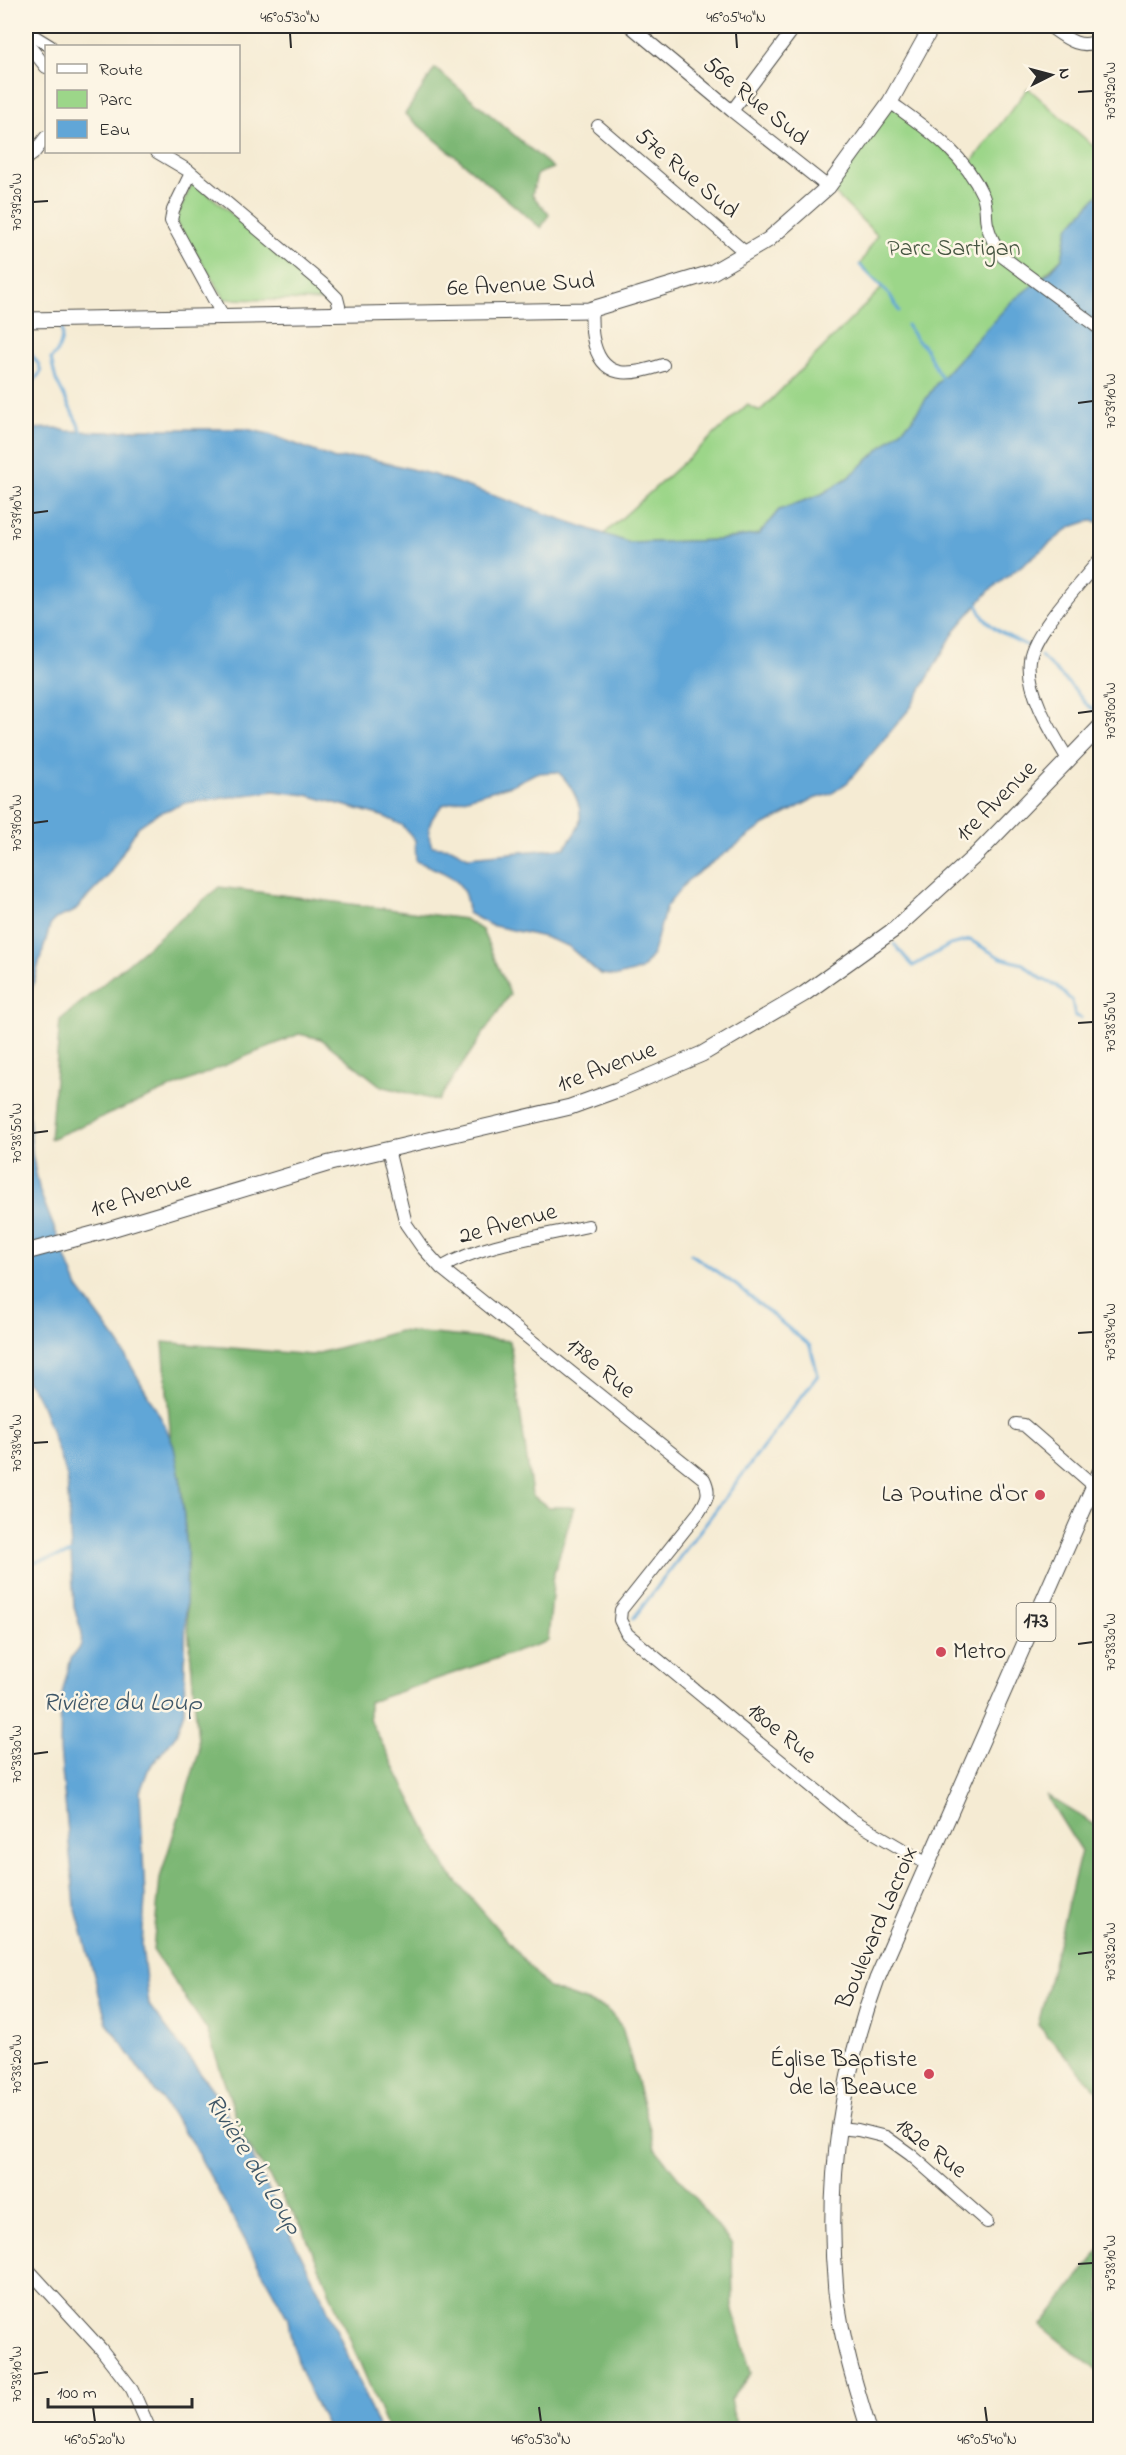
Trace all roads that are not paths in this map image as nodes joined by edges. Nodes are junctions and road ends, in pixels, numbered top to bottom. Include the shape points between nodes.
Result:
1 (630, 26) edge
2 (932, 26) edge
3 (1049, 26) edge
4 (795, 27) edge
5 (26, 34) edge
6 (1101, 38) edge
7 (26, 42) edge
8 (48, 45) edge
9 (45, 65) edge
10 (890, 102) junction
11 (732, 111) junction
12 (598, 126) dead end
13 (45, 138) edge
14 (159, 153) edge
15 (26, 159) edge
16 (191, 173) junction
17 (828, 187) junction
18 (746, 253) junction
19 (591, 309) junction
20 (341, 314) junction
21 (223, 316) junction
22 (26, 320) edge
23 (1101, 329) edge
24 (663, 365) dead end
25 (1101, 559) edge
26 (1101, 727) edge
27 (1069, 761) junction
28 (388, 1149) junction
29 (588, 1226) dead end
30 (26, 1252) edge
31 (441, 1268) junction
32 (1016, 1424) dead end
33 (1101, 1472) edge
34 (1098, 1489) edge
35 (620, 1620) joint
36 (929, 1865) junction
37 (839, 2128) junction
38 (987, 2222) dead end
39 (26, 2267) edge
40 (150, 2430) edge
41 (869, 2430) edge

1 - 11 street, 56e Rue Sud
2 - 10 main road, 6e Avenue Sud
3 - 6 street via 1082,44
4 - 11 street
5 - 8 street
7 - 9 street
10 - 17 main road, 6e Avenue Sud
10 - 23 street via 955,152 973,175 985,200 994,244 1003,256
11 - 17 street, 56e Rue Sud
12 - 18 street, 57e Rue Sud
13 - 15 street
14 - 16 street
16 - 20 street via 337,297
16 - 21 street via 171,221
17 - 18 main road, 6e Avenue Sud via 768,240
18 - 19 main road, 6e Avenue Sud via 711,273
19 - 20 main road, 6e Avenue Sud
19 - 24 street via 592,337 600,359 615,372 643,372
20 - 21 main road, 6e Avenue Sud
21 - 22 main road, 6e Avenue Sud
25 - 27 street via 1047,625 1030,659 1037,701
26 - 27 main road, 1re Avenue
27 - 28 main road, 1re Avenue via 895,929 804,994 751,1026 674,1067 570,1107
28 - 30 main road, 1re Avenue
28 - 31 street, 178e Rue via 406,1224
29 - 31 street, 2e Avenue via 479,1251
31 - 35 street, 178e Rue via 704,1479 709,1488 708,1499 699,1512 626,1601
32 - 34 street via 1024,1425
33 - 34 main road, Boulevard Lacroix / 173
34 - 36 main road, Boulevard Lacroix / 173
35 - 36 street, 180e Rue via 627,1634 851,1818
36 - 37 main road, Boulevard Lacroix / 173 via 862,2019
37 - 38 street, 182e Rue via 886,2137
37 - 41 main road, Boulevard Lacroix / 173 via 833,2235 837,2294
39 - 40 street via 132,2389

